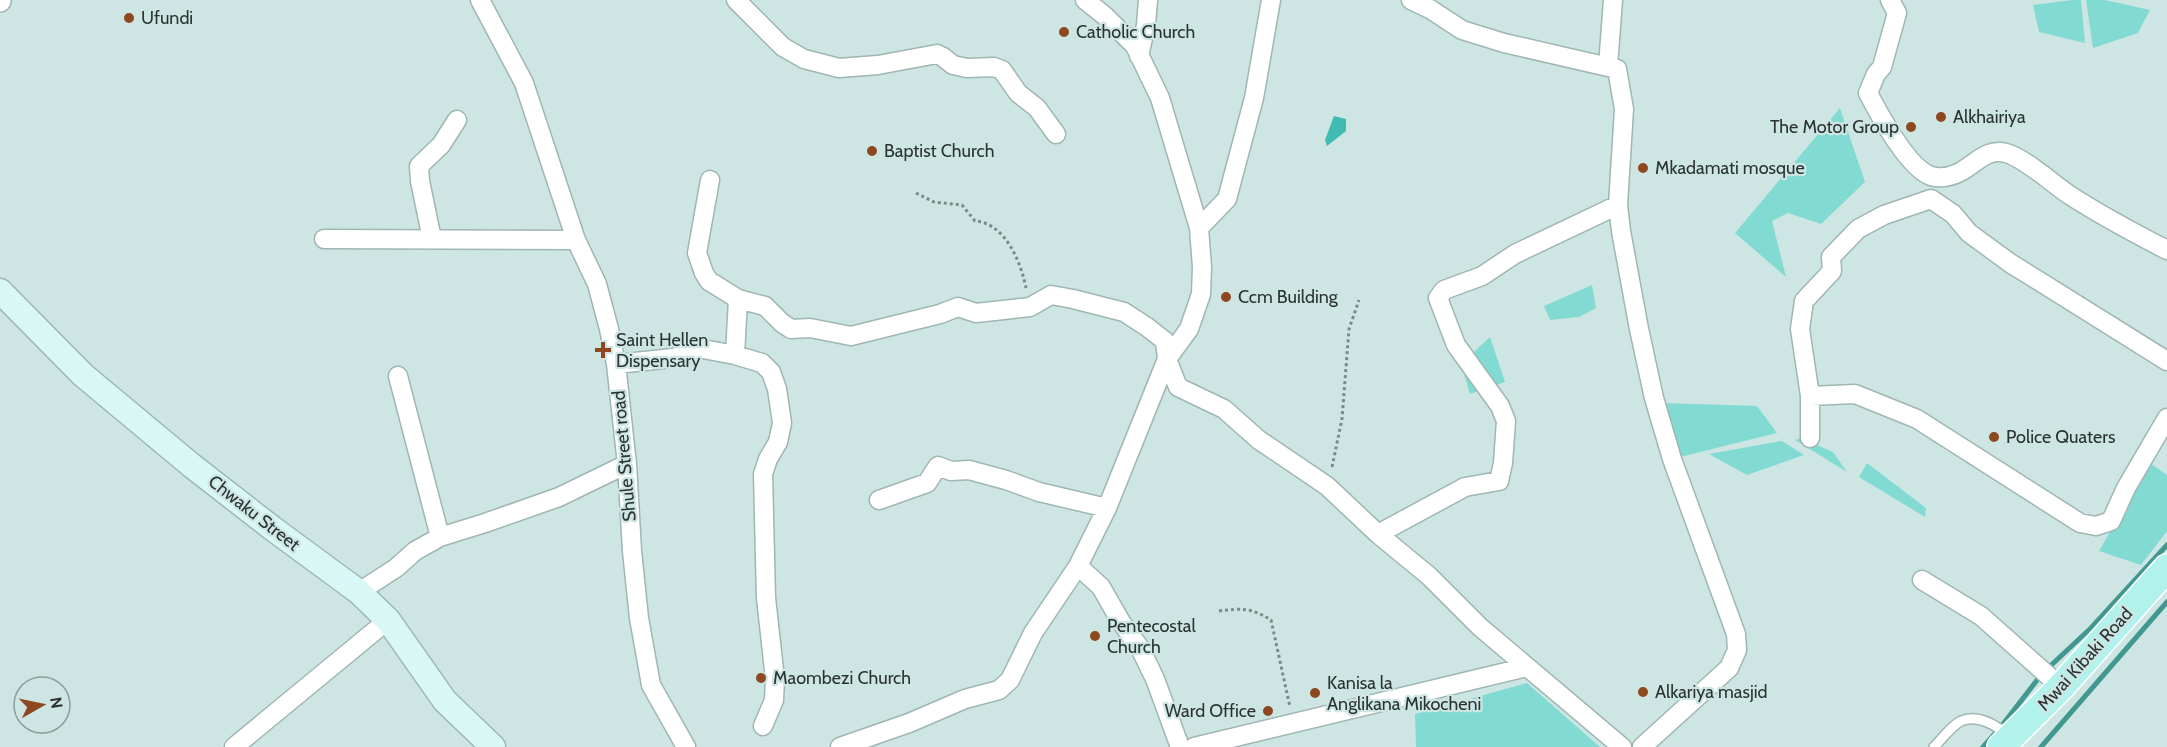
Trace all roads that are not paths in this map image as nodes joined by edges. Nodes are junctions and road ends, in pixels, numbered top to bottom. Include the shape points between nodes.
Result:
1 (480, 0) edge
2 (736, 0) edge
3 (1085, 0) edge
4 (1148, 0) edge
5 (1271, 0) edge
6 (1411, 0) edge
7 (1613, 0) edge
8 (1890, 0) edge
9 (1139, 56) junction
10 (1608, 66) junction
11 (457, 120) dead end
12 (1056, 134) dead end
13 (710, 180) dead end
14 (1618, 205) junction
15 (1199, 228) junction
16 (324, 239) dead end
17 (432, 239) junction
18 (576, 240) junction
19 (2167, 250) edge
20 (0, 291) edge
21 (738, 299) junction
22 (735, 355) junction
23 (1167, 358) junction
24 (2167, 361) edge
25 (616, 364) junction
26 (398, 376) dead end
27 (1810, 396) junction
28 (2167, 418) edge
29 (1810, 438) dead end
30 (627, 464) junction
31 (879, 500) dead end
32 (1107, 508) junction
33 (1378, 534) junction
34 (440, 537) junction
35 (1078, 566) junction
36 (2167, 568) edge
37 (1922, 580) dead end
38 (359, 592) junction
39 (388, 620) junction
40 (1527, 667) junction
41 (2061, 687) junction
42 (763, 726) dead end
43 (2005, 743) edge
44 (234, 747) edge
45 (493, 747) edge
46 (686, 747) edge
47 (840, 747) edge
48 (1180, 747) edge
49 (1194, 747) edge
50 (1622, 747) edge
51 (1642, 747) edge
52 (1934, 747) edge

1 - 18 street, Shule Street road via 524,82
2 - 12 street via 783,47 838,68 937,54 959,66 1002,70
3 - 9 street via 1118,28
4 - 9 street
5 - 15 street via 1254,98 1227,199
6 - 10 street via 1461,30
7 - 10 street
8 - 19 street via 1897,13 1882,67 1868,93 1894,138 1918,166 1930,176 1946,178 1994,151 2007,153 2116,224
9 - 15 street via 1160,98
10 - 14 street via 1617,69 1624,109
11 - 17 street via 441,145 419,166
13 - 21 street via 697,252 708,281
14 - 33 street via 1440,295 1456,345 1500,406 1506,421 1499,482 1465,487
14 - 51 street via 1654,398 1672,459 1736,634 1737,650 1729,668
15 - 23 street via 1201,294 1189,329
16 - 17 street
17 - 18 street
18 - 25 street, Shule Street road via 597,284
20 - 38 main road, Chwaku Street via 83,375 200,472
21 - 22 street
21 - 23 street via 765,306 791,329 810,328 851,336 958,307 976,314 1030,307 1051,295 1124,312 1165,341
22 - 25 street via 703,349 673,358
22 - 42 street via 762,363 771,372 781,407 778,442 764,474 766,598 775,679 774,700
23 - 32 street
23 - 33 street via 1178,387 1224,410 1259,440 1327,486
24 - 27 street via 2010,263 1931,199 1884,215 1858,230 1831,257 1832,271 1804,301 1800,329
25 - 30 street, Shule Street road
26 - 34 street
27 - 28 street via 1855,394 1917,418 2080,523 2096,526 2111,521
27 - 29 street
30 - 34 street via 559,497
30 - 46 street, Shule Street road via 635,585 651,685
31 - 32 street via 927,483 938,466 951,471 969,470
32 - 35 street
33 - 40 street
34 - 38 street
35 - 47 street via 1033,633 1010,680 999,690 965,699
35 - 48 street via 1101,587 1140,648
36 - 41 main road, Mwai Kibaki Road
37 - 41 street via 1981,615
38 - 39 main road, Chwaku Street
39 - 44 street
39 - 45 main road, Chwaku Street via 445,701
40 - 49 street
40 - 50 street
41 - 43 main road, Mwai Kibaki Road
43 - 52 lane via 2000,728 1968,719

